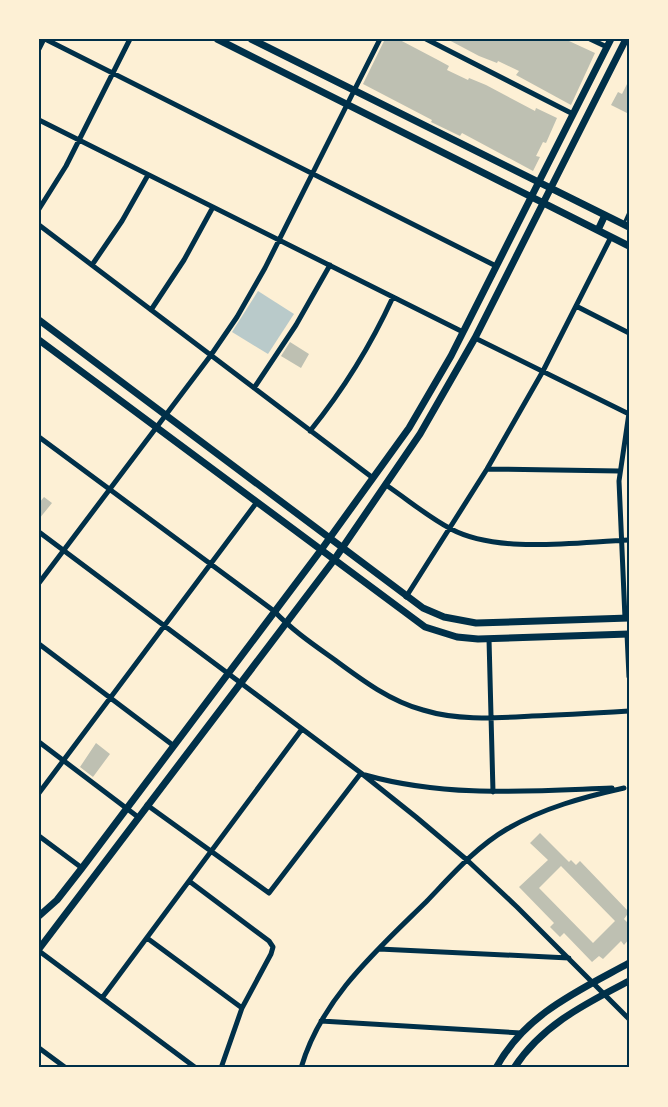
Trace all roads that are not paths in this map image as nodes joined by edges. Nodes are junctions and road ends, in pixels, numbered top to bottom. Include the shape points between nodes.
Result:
1 (45, 39) edge
2 (130, 39) edge
3 (217, 39) edge
4 (251, 39) edge
5 (380, 39) edge
6 (426, 39) edge
7 (590, 39) edge
8 (611, 39) edge
9 (626, 39) edge
10 (607, 47) junction
11 (39, 49) edge
12 (113, 73) junction
13 (354, 91) junction
14 (347, 104) junction
15 (573, 114) junction
16 (39, 120) edge
17 (80, 140) junction
18 (313, 174) junction
19 (148, 175) junction
20 (538, 183) junction
21 (550, 189) junction
22 (531, 197) junction
23 (544, 203) junction
24 (587, 206) junction
25 (213, 207) junction
26 (39, 209) edge
27 (629, 212) edge
28 (605, 215) junction
29 (580, 222) junction
30 (39, 225) edge
31 (626, 226) edge
32 (598, 230) junction
33 (611, 237) junction
34 (280, 240) junction
35 (629, 246) edge
36 (92, 265) junction
37 (330, 265) junction
38 (496, 266) junction
39 (393, 297) junction
40 (576, 306) junction
41 (151, 310) junction
42 (39, 320) edge
43 (463, 332) junction
44 (629, 333) edge
45 (475, 338) junction
46 (39, 340) edge
47 (211, 355) junction
48 (543, 371) junction
49 (254, 388) junction
50 (629, 414) edge
51 (166, 415) junction
52 (157, 427) junction
53 (310, 431) junction
54 (39, 437) edge
55 (487, 469) junction
56 (619, 471) junction
57 (373, 478) junction
58 (386, 484) junction
59 (110, 490) junction
60 (257, 502) junction
61 (449, 528) junction
62 (39, 532) edge
63 (329, 538) junction
64 (629, 540) edge
65 (621, 541) junction
66 (342, 548) junction
67 (321, 550) junction
68 (64, 551) junction
69 (334, 560) junction
70 (211, 564) junction
71 (39, 583) edge
72 (406, 597) junction
73 (274, 612) junction
74 (627, 618) edge
75 (285, 623) junction
76 (164, 626) junction
77 (628, 634) edge
78 (489, 639) junction
79 (39, 644) edge
80 (228, 673) junction
81 (629, 677) edge
82 (240, 683) junction
83 (110, 698) junction
84 (629, 711) edge
85 (491, 718) junction
86 (302, 729) junction
87 (39, 742) edge
88 (174, 746) junction
89 (63, 760) junction
90 (361, 773) junction
91 (626, 788) edge
92 (493, 792) junction
93 (39, 793) edge
94 (147, 806) junction
95 (127, 808) junction
96 (138, 817) junction
97 (39, 836) edge
98 (210, 852) junction
99 (467, 860) junction
100 (82, 868) junction
101 (189, 881) junction
102 (39, 916) edge
103 (147, 938) junction
104 (378, 949) junction
105 (39, 950) edge
106 (569, 958) junction
107 (629, 963) edge
108 (629, 981) edge
109 (593, 982) junction
110 (604, 993) junction
111 (102, 998) junction
112 (242, 1008) junction
113 (629, 1019) edge
114 (321, 1021) junction
115 (521, 1033) junction
116 (39, 1048) edge
117 (66, 1068) edge
118 (196, 1068) edge
119 (221, 1068) edge
120 (301, 1068) edge
121 (496, 1068) edge
122 (514, 1068) edge

1 - 11 street
1 - 12 street
2 - 12 street
3 - 14 street
4 - 13 street
5 - 13 street
6 - 15 street
7 - 10 street
8 - 10 street
9 - 21 street
10 - 15 street
12 - 17 street
12 - 18 street
13 - 14 street
13 - 20 street
14 - 18 street
14 - 22 street
15 - 20 street
16 - 17 street
17 - 19 street
17 - 26 street
18 - 34 street
18 - 38 street
19 - 25 street
19 - 36 street
20 - 21 street
20 - 22 street
21 - 23 street
21 - 24 street
22 - 23 street
22 - 38 street
23 - 29 street
23 - 45 street
24 - 28 street
24 - 29 street
25 - 34 street
25 - 41 street
27 - 31 lane
28 - 31 street
28 - 32 street
29 - 32 street
30 - 36 street
32 - 33 street
33 - 35 street
33 - 40 street
34 - 37 street
34 - 47 street via 250,296
36 - 41 street
37 - 39 street
37 - 49 street
38 - 43 street
39 - 43 street
39 - 53 street via 358,364
40 - 44 street
40 - 48 street
41 - 47 street
42 - 51 street
43 - 57 street via 425,402
45 - 48 street
45 - 58 street via 436,408
46 - 52 street
47 - 49 street
47 - 51 street
48 - 50 street
48 - 55 street
49 - 53 street
50 - 56 street
51 - 52 street
51 - 63 street
52 - 59 street
52 - 60 street
53 - 57 street
54 - 59 street
55 - 56 street
55 - 61 street
56 - 65 street
57 - 63 street
58 - 61 street
58 - 66 street
59 - 68 street
59 - 70 street
60 - 67 street
60 - 70 street
61 - 65 street via 507,544
61 - 72 street
62 - 68 street
63 - 66 street
63 - 67 street
64 - 65 street
65 - 74 street
66 - 69 street
66 - 72 street
67 - 69 street
67 - 73 street
68 - 71 street
68 - 76 street
69 - 75 street
69 - 78 street via 425,627 457,637
70 - 73 street
70 - 76 street
72 - 74 street via 433,613 465,622
73 - 75 street
73 - 80 street
75 - 82 street
75 - 85 street via 366,683 397,700 437,714
76 - 80 street
76 - 83 street
77 - 78 street
77 - 81 street
78 - 85 street
79 - 83 street
80 - 82 street
80 - 88 street
82 - 86 street
82 - 94 street
83 - 88 street
83 - 89 street
84 - 85 street
85 - 92 street
86 - 90 street
86 - 98 street
87 - 89 street
88 - 95 street
89 - 93 street
89 - 95 street
90 - 92 street via 424,788
90 - 98 street via 269,893
90 - 99 street
91 - 92 street
91 - 99 street via 530,817 492,838
94 - 96 street
94 - 98 street
95 - 96 street
95 - 100 street
96 - 105 street
97 - 100 street
98 - 101 street
99 - 104 street
99 - 106 street
100 - 102 street
101 - 103 street
101 - 112 street via 271,944 272,954
103 - 111 street
103 - 112 street
104 - 106 street
104 - 114 street via 346,984
105 - 111 street
106 - 109 street
107 - 109 street
108 - 110 street
109 - 110 street
109 - 115 street via 549,1008
110 - 113 street
110 - 122 street via 550,1027
111 - 118 street
112 - 119 street
114 - 115 street
114 - 120 street
115 - 121 street
116 - 117 street

